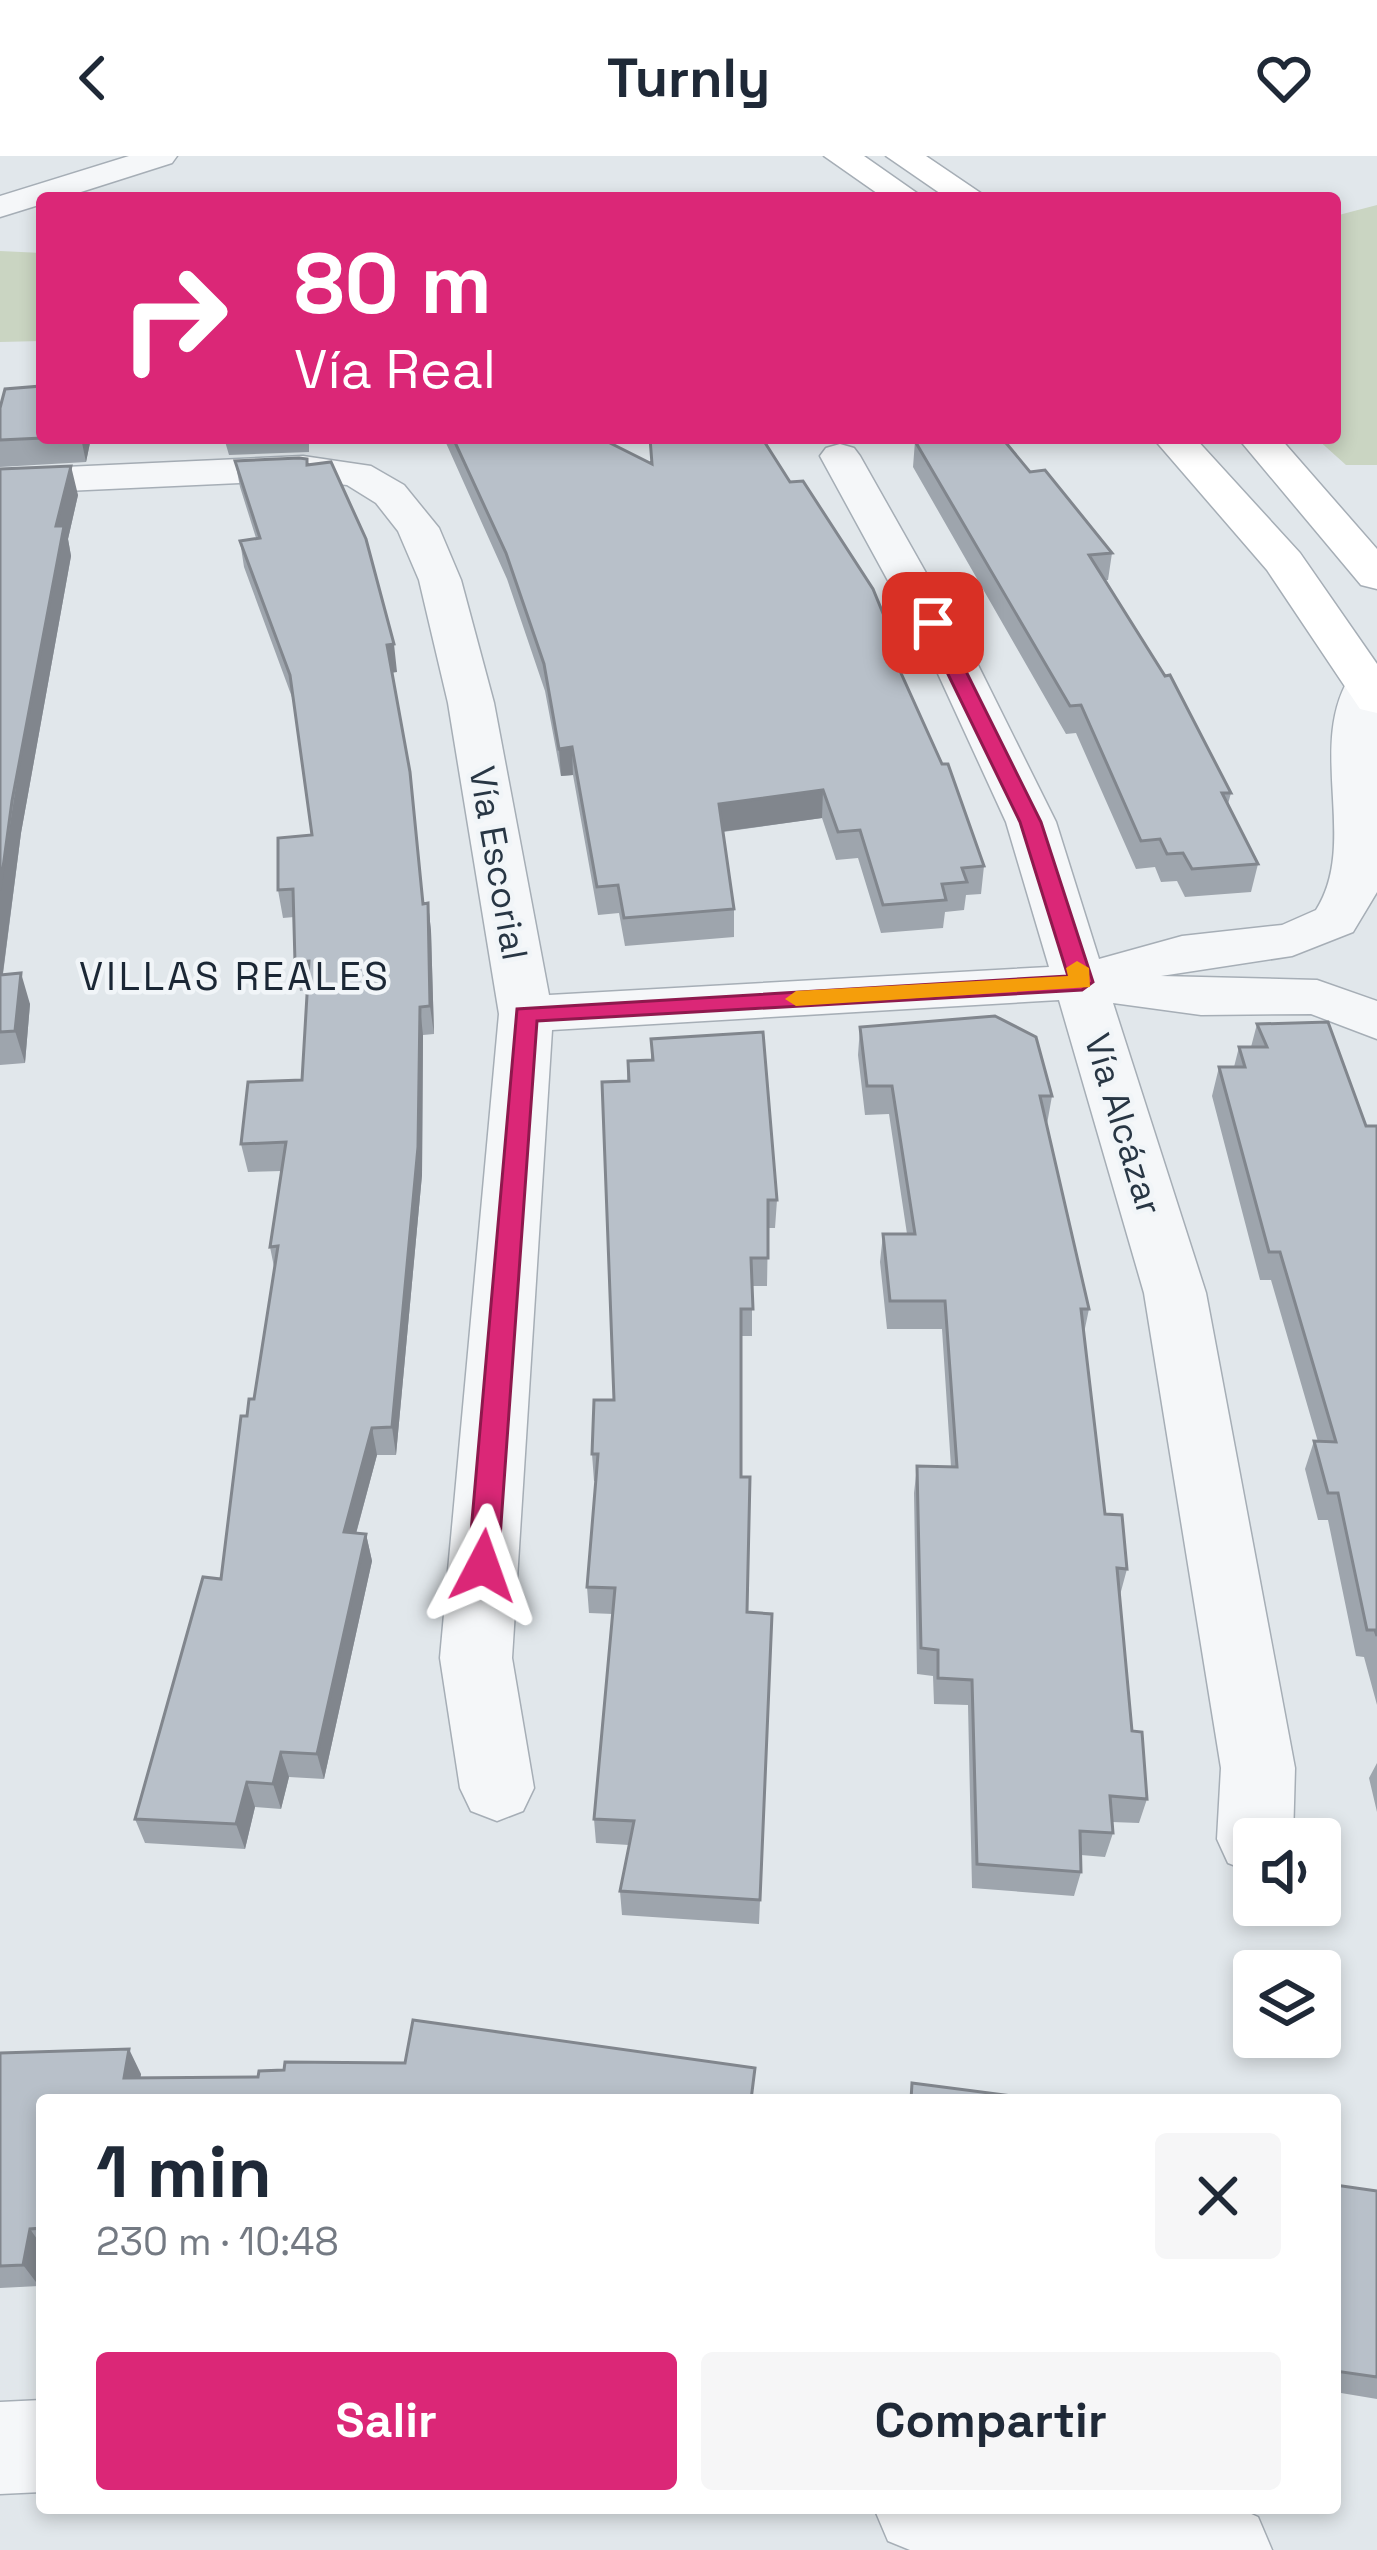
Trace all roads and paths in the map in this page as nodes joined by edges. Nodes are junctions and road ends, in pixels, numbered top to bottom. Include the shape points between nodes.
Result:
1 (96, 156) edge
2 (160, 156) edge
3 (841, 156) edge
4 (904, 156) edge
5 (0, 186) edge
6 (47, 192) edge
7 (898, 192) edge
8 (961, 192) edge
9 (36, 196) edge
10 (0, 207) edge
11 (1178, 444) edge
12 (1263, 444) edge
13 (840, 456) dead end
14 (0, 482) edge
15 (1377, 576) edge
16 (1373, 690) edge
17 (1082, 982) junction
18 (526, 1014) junction
19 (1377, 1021) edge
20 (497, 1788) dead end
21 (1256, 1818) edge
22 (36, 2446) edge
23 (0, 2448) edge
24 (945, 2523) edge
25 (1225, 2550) edge

1 - 5 street
2 - 6 street
3 - 7 main road
4 - 8 main road
9 - 10 street
11 - 16 main road via 1284,562
12 - 15 main road
13 - 17 street, Vía Alcázar via 956,665 1030,822
14 - 18 street, Vía Escorial via 303,468 357,473 389,494 418,528 440,580 471,703
16 - 17 street via 1353,748 1357,864 1335,921 1292,940 1182,952
17 - 18 street
17 - 19 street via 1201,998 1317,997
17 - 21 street, Vía Alcázar via 1175,1293 1258,1768
18 - 20 street, Vía Escorial via 476,1658
22 - 23 street
24 - 25 street

